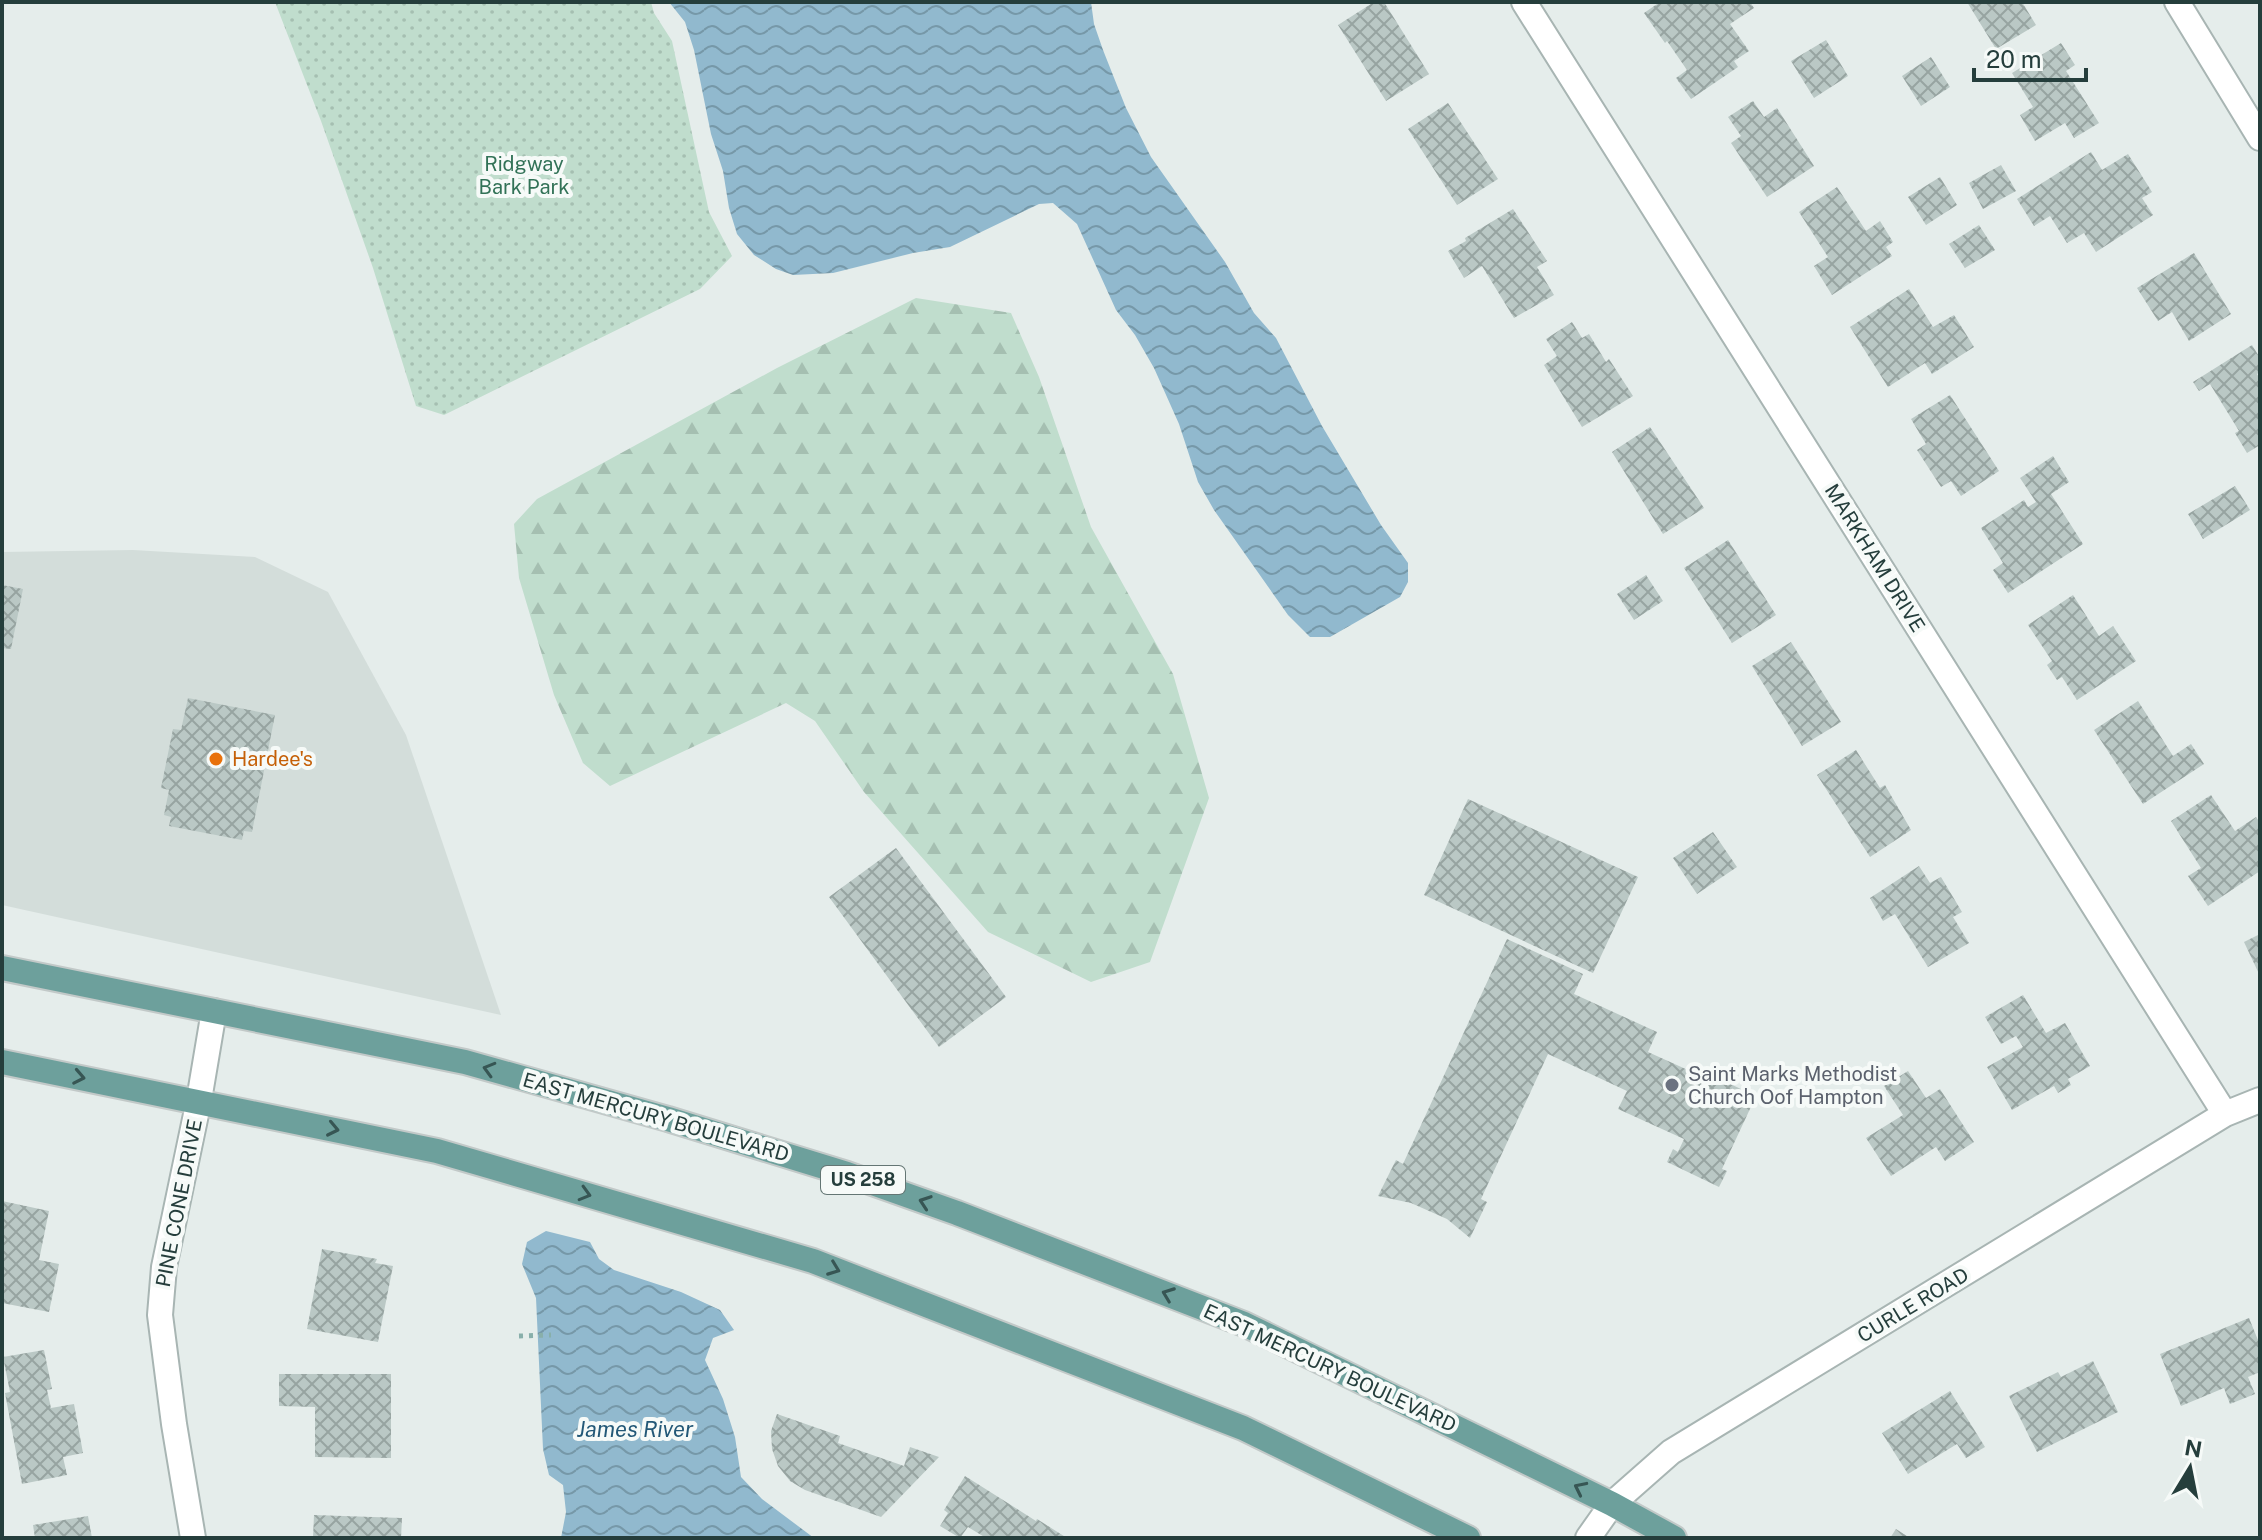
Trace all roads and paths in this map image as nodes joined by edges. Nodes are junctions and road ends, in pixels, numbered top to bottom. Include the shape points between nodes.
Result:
1 (2177, 2) edge
2 (1530, 4) edge
3 (2260, 138) edge
4 (2, 968) edge
5 (214, 1011) junction
6 (2, 1062) edge
7 (199, 1100) junction
8 (2260, 1100) edge
9 (2225, 1114) junction
10 (551, 1335) dead end
11 (519, 1336) dead end
12 (1612, 1504) junction
13 (193, 1538) edge
14 (1468, 1538) edge
15 (1588, 1538) edge
16 (1674, 1538) edge

1 - 3 street
2 - 9 street, MARKHAM DRIVE
4 - 5 main road, EAST MERCURY BOULEVARD / US 258
5 - 7 street, PINE CONE DRIVE
12 -> 5 main road, EAST MERCURY BOULEVARD / US 258 via 1244,1324 847,1174 465,1062
6 -> 7 main road
7 - 13 street, PINE CONE DRIVE via 164,1267 160,1315
7 -> 14 main road via 437,1151 813,1261 1243,1428
8 - 9 street, CURLE ROAD
9 - 12 street, CURLE ROAD via 1671,1452
10 - 11 path
12 - 15 street, CURLE ROAD
12 - 16 main road, EAST MERCURY BOULEVARD / US 258

